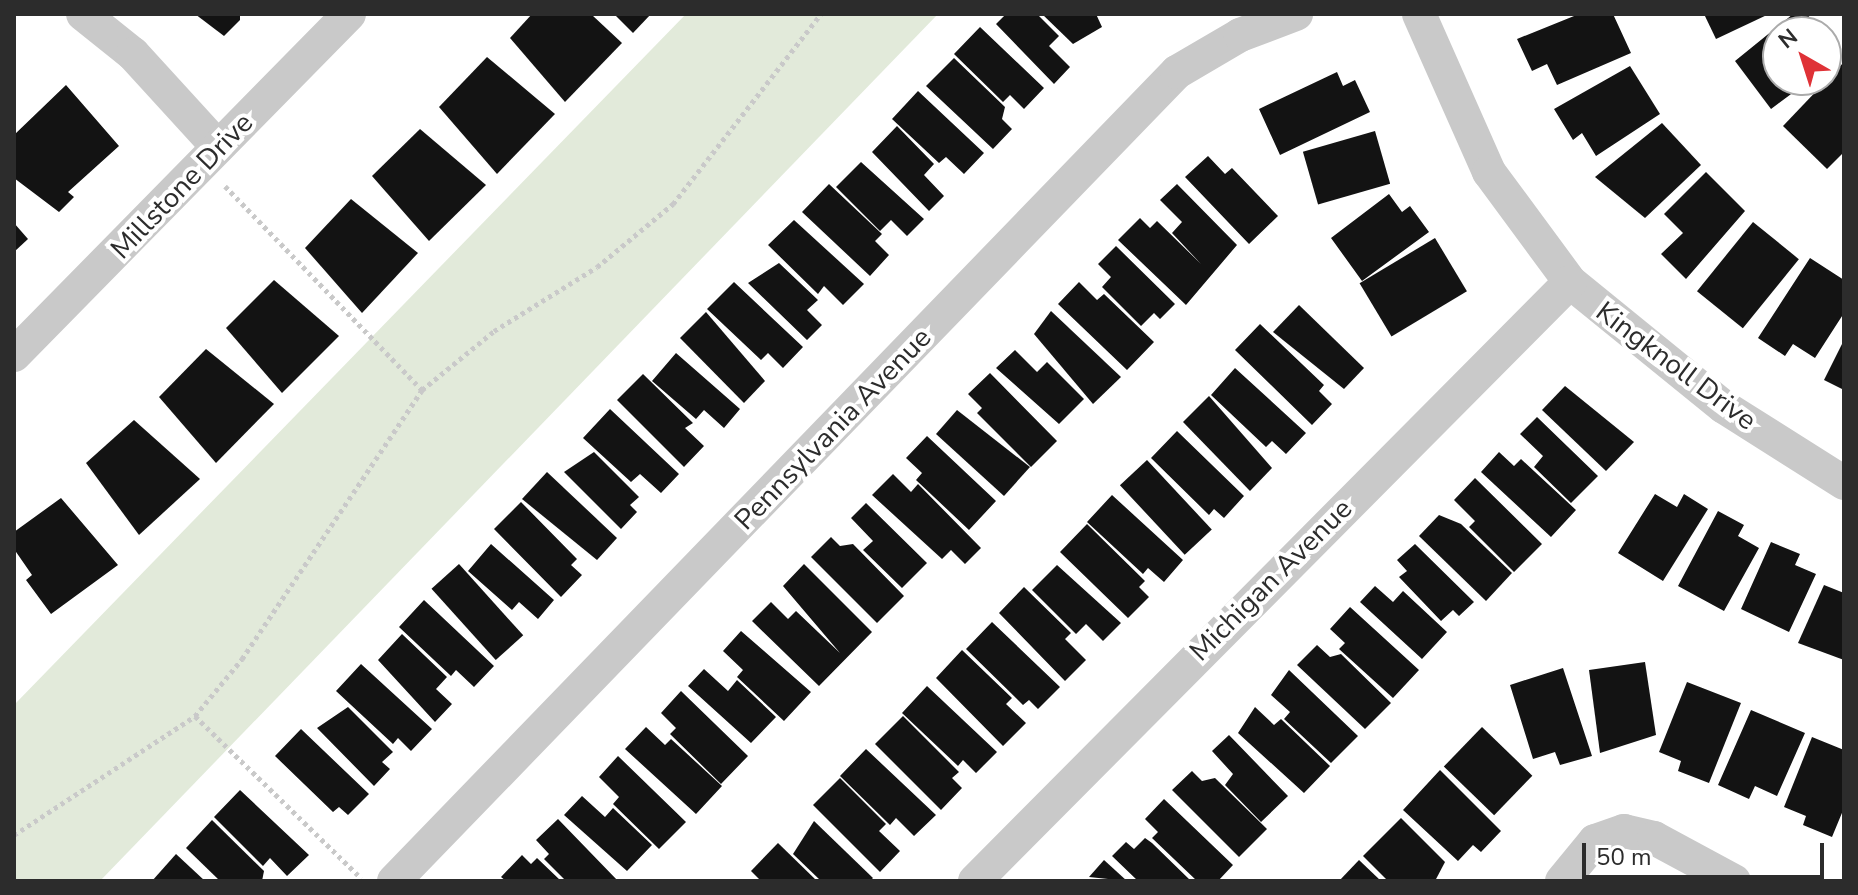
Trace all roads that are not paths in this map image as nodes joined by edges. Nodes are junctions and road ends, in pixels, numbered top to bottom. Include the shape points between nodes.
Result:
1 (83, 14) edge
2 (349, 14) edge
3 (1296, 14) edge
4 (1419, 14) edge
5 (210, 155) junction
6 (1570, 282) junction
7 (14, 355) edge
8 (1844, 483) edge
9 (394, 881) edge
10 (975, 881) edge
11 (1562, 881) edge
12 (1734, 881) edge

1 - 5 street via 133,54
2 - 5 street, Millstone Drive
3 - 9 street, Pennsylvania Avenue via 1240,35 1177,72
4 - 6 street, Kingknoll Drive via 1489,172
5 - 7 street, Millstone Drive
6 - 8 street, Kingknoll Drive via 1724,407
6 - 10 street, Michigan Avenue
11 - 12 street via 1595,841 1624,831 1654,838

